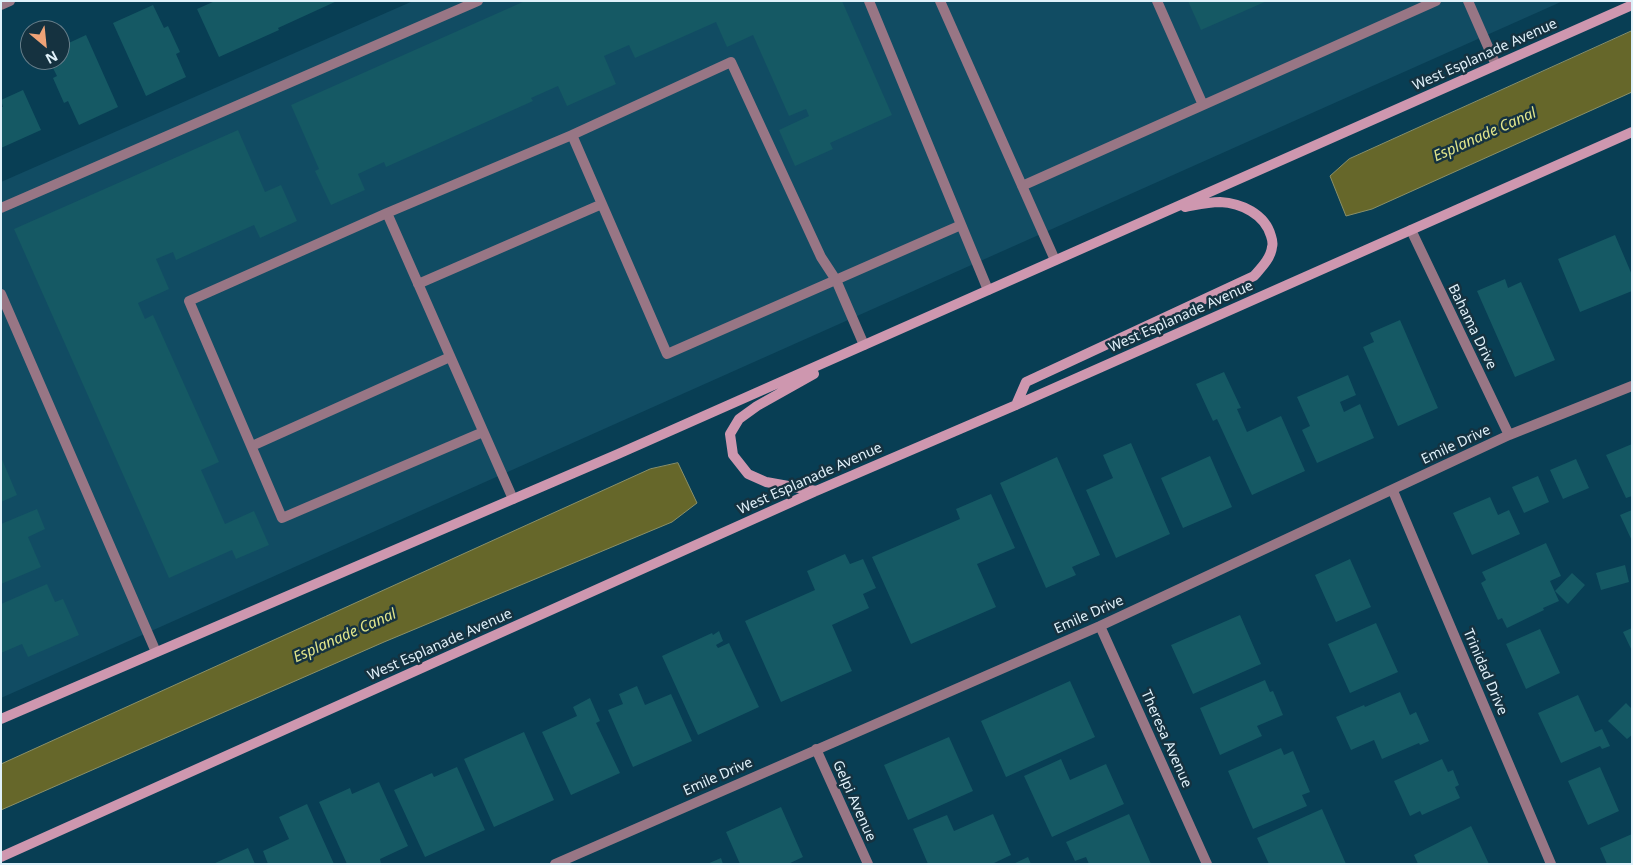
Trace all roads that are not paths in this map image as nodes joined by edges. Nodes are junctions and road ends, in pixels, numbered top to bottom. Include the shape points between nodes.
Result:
1 (10, 1) edge
2 (478, 1) edge
3 (869, 1) edge
4 (940, 1) edge
5 (1157, 1) edge
6 (1436, 1) edge
7 (1468, 1) edge
8 (1, 5) edge
9 (1632, 5) edge
10 (1496, 65) junction
11 (1203, 106) junction
12 (1632, 132) edge
13 (572, 135) junction
14 (1022, 186) junction
15 (602, 204) junction
16 (1, 208) edge
17 (1165, 212) junction
18 (386, 213) junction
19 (962, 225) junction
20 (1411, 230) junction
21 (1055, 260) junction
22 (836, 280) junction
23 (418, 284) junction
24 (988, 290) junction
25 (1, 294) edge
26 (864, 345) junction
27 (450, 357) junction
28 (1632, 386) edge
29 (1016, 406) junction
30 (483, 432) junction
31 (1509, 435) junction
32 (252, 446) junction
33 (816, 491) junction
34 (1393, 491) junction
35 (512, 499) junction
36 (1100, 626) junction
37 (156, 652) junction
38 (1, 719) edge
39 (816, 749) junction
40 (1, 857) edge
41 (555, 864) edge
42 (868, 864) edge
43 (1207, 864) edge
44 (1551, 864) edge

1 - 8 street
2 - 16 street
3 - 19 street
4 - 14 street
5 - 11 street
6 - 11 street
7 - 10 street
9 - 10 main road, West Esplanade Avenue
10 - 17 main road, West Esplanade Avenue
11 - 14 street
12 - 20 main road, West Esplanade Avenue
13 - 15 street
13 - 18 street
13 - 22 street via 731,62 821,256
14 - 21 street
15 - 22 street via 666,354
15 - 23 street
17 - 21 main road, West Esplanade Avenue
17 - 29 main road via 1220,202 1241,206 1263,220 1273,247 1266,263 1254,276 1026,382
18 - 23 street
18 - 32 street via 190,301
19 - 22 street
19 - 24 street
20 - 29 main road, West Esplanade Avenue
20 - 31 street, Bahama Drive
21 - 24 main road, West Esplanade Avenue
22 - 26 street
23 - 27 street
24 - 26 main road, West Esplanade Avenue
25 - 37 street
26 - 33 main road via 756,406 739,419 730,434 733,455 748,474 766,482
26 - 35 main road, West Esplanade Avenue
27 - 30 street
27 - 32 street
28 - 31 street, Emile Drive
29 - 33 main road, West Esplanade Avenue
30 - 32 street via 282,518
30 - 35 street
31 - 34 street, Emile Drive
33 - 40 main road, West Esplanade Avenue
34 - 36 street, Emile Drive
34 - 44 street, Trinidad Drive
35 - 37 main road, West Esplanade Avenue
36 - 39 street, Emile Drive
36 - 43 street, Theresa Avenue
37 - 38 main road, West Esplanade Avenue
39 - 41 street, Emile Drive
39 - 42 street, Gelpi Avenue

